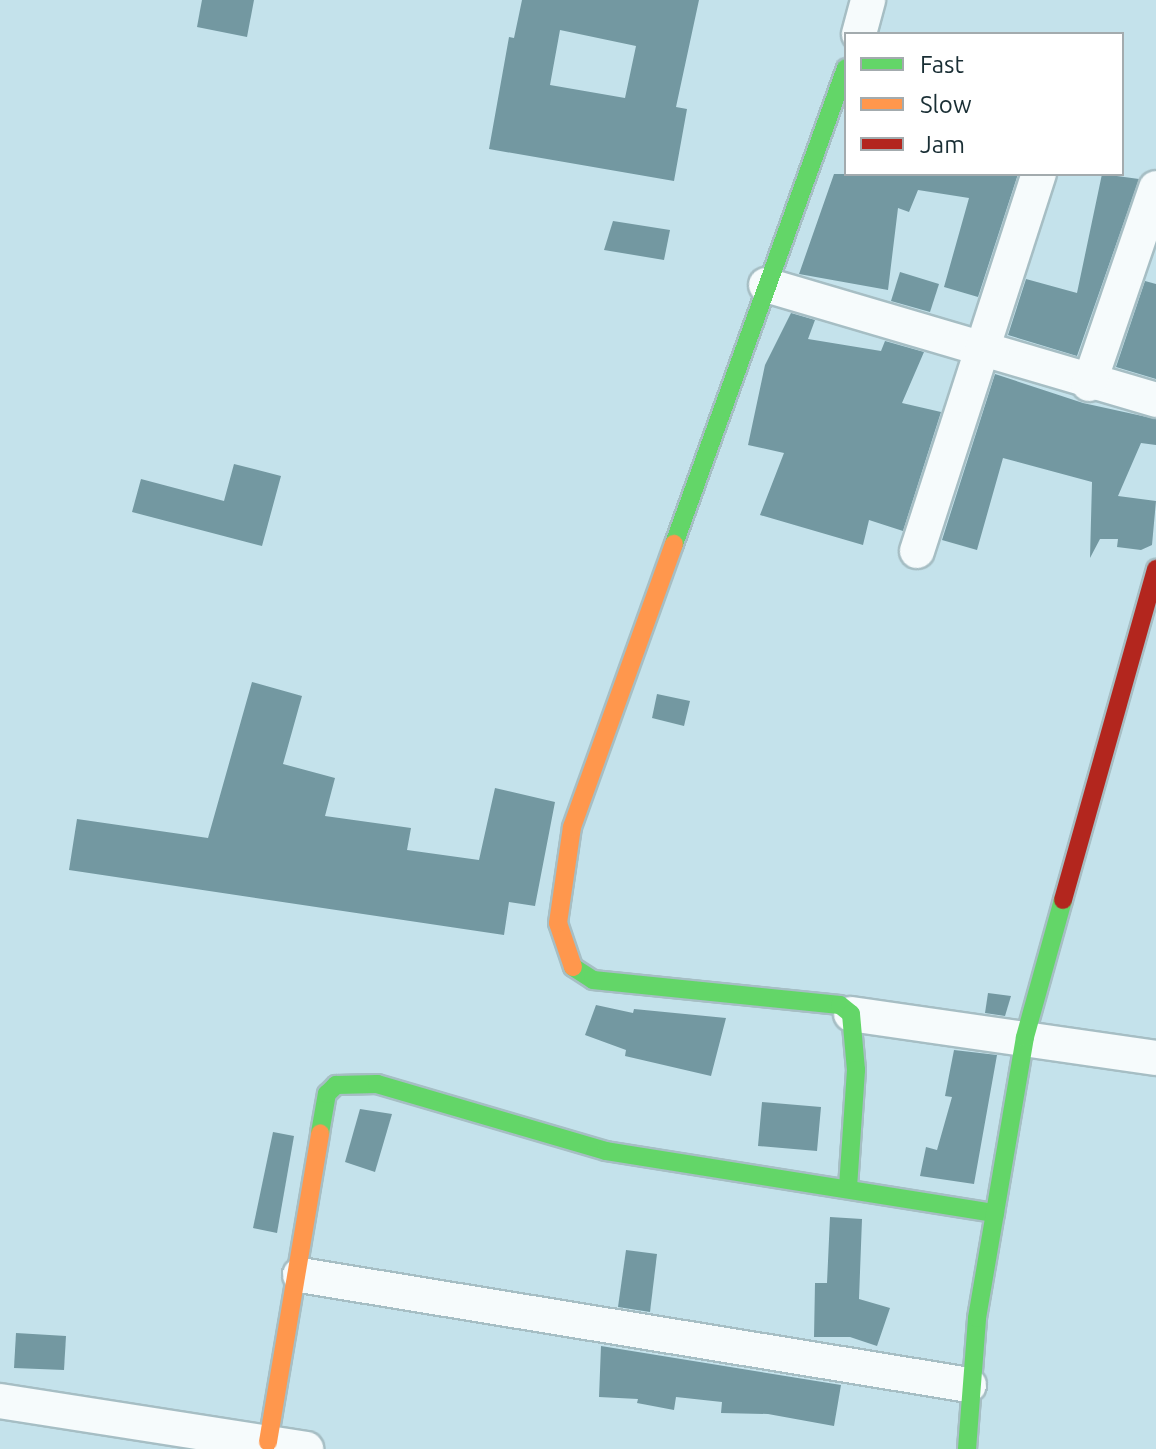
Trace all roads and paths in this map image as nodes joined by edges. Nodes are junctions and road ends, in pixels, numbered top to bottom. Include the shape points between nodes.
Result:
1 (868, 0) edge
2 (860, 32) edge
3 (844, 73) edge
4 (1038, 176) edge
5 (1156, 188) edge
6 (766, 285) junction
7 (981, 346) junction
8 (1089, 384) junction
9 (1156, 400) edge
10 (917, 551) dead end
11 (1156, 569) edge
12 (851, 1014) junction
13 (1025, 1037) junction
14 (1156, 1058) edge
15 (848, 1187) junction
16 (995, 1213) junction
17 (300, 1275) junction
18 (969, 1385) junction
19 (0, 1401) edge
20 (179, 1438) edge
21 (268, 1442) junction
22 (306, 1449) edge
23 (967, 1449) edge

1 - 2 street
3 - 6 street
4 - 7 street
5 - 8 street
6 - 7 street
6 - 12 street via 572,827 558,939 580,975 604,983 823,1002
7 - 8 street
7 - 10 street
8 - 9 street
11 - 13 street
12 - 13 street
12 - 15 street via 856,1070
13 - 14 street
13 - 16 street
15 - 16 street
15 - 17 street via 606,1151 352,1081 327,1094
16 - 18 street
17 - 18 street
17 - 21 street
18 - 23 street
19 - 20 street
20 - 21 street
21 - 22 street

